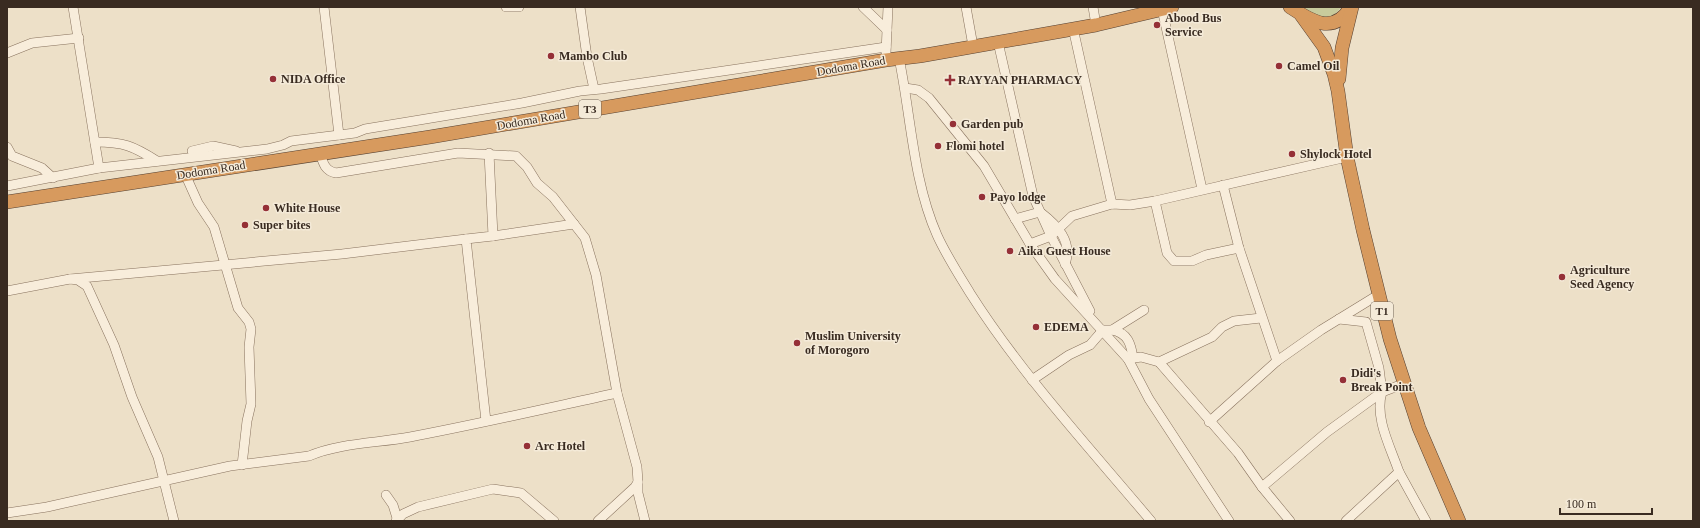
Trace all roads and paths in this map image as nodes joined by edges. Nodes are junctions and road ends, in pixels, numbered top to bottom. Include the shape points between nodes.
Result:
1 (73, 7) edge
2 (324, 7) edge
3 (506, 7) edge
4 (519, 7) edge
5 (580, 7) edge
6 (863, 7) edge
7 (888, 7) edge
8 (966, 7) edge
9 (1093, 7) edge
10 (1352, 7) edge
11 (1167, 8) edge
12 (1296, 10) edge
13 (1096, 25) junction
14 (1073, 28) junction
15 (887, 30) junction
16 (79, 38) junction
17 (998, 42) junction
18 (973, 46) junction
19 (7, 53) edge
20 (886, 54) junction
21 (899, 58) junction
22 (905, 88) junction
23 (594, 90) junction
24 (1338, 91) junction
25 (339, 135) junction
26 (95, 142) junction
27 (7, 147) edge
28 (192, 151) dead end
29 (241, 153) junction
30 (320, 153) junction
31 (489, 153) junction
32 (1347, 157) junction
33 (7, 158) edge
34 (17, 158) junction
35 (157, 161) junction
36 (99, 168) junction
37 (185, 174) junction
38 (53, 178) junction
39 (1222, 185) junction
40 (7, 186) edge
41 (1202, 189) junction
42 (1156, 201) junction
43 (7, 202) edge
44 (1112, 204) junction
45 (1040, 212) junction
46 (1015, 219) junction
47 (574, 224) junction
48 (1059, 228) junction
49 (493, 236) junction
50 (1051, 236) junction
51 (466, 238) junction
52 (1030, 244) junction
53 (1239, 248) junction
54 (1065, 264) junction
55 (226, 265) junction
56 (70, 279) junction
57 (7, 291) edge
58 (1378, 295) junction
59 (1144, 310) dead end
60 (1261, 318) junction
61 (1339, 319) junction
62 (1095, 322) junction
63 (1103, 330) junction
64 (1112, 330) junction
65 (1131, 358) junction
66 (1277, 361) junction
67 (1159, 362) junction
68 (1032, 380) junction
69 (1403, 384) junction
70 (1382, 392) junction
71 (617, 393) junction
72 (486, 421) junction
73 (1209, 422) junction
74 (242, 465) junction
75 (1399, 472) junction
76 (164, 482) junction
77 (638, 482) junction
78 (1262, 487) junction
79 (386, 495) dead end
80 (7, 512) edge
81 (396, 520) edge
82 (174, 521) edge
83 (554, 521) edge
84 (598, 521) edge
85 (645, 521) edge
86 (1151, 521) edge
87 (1229, 521) edge
88 (1290, 521) edge
89 (1346, 521) edge
90 (1426, 521) edge
91 (1459, 521) edge

1 - 16 street
2 - 25 street
3 - 4 street
5 - 23 street
6 - 15 street
7 - 15 street
8 - 18 street
9 - 13 street
10 - 12 highway, T1 via 1344,17 1331,23 1318,23
10 - 24 highway, T1 via 1342,48
11 - 13 highway, Dodoma Road / T3
11 - 41 street
12 - 24 highway, T1 via 1324,47
13 - 14 highway, Dodoma Road / T3
14 - 17 highway, Dodoma Road / T3
14 - 44 street
15 - 20 street
16 - 19 street via 32,43
16 - 26 street
17 - 18 highway, Dodoma Road / T3
17 - 45 street via 1033,196
18 - 21 highway, Dodoma Road / T3
20 - 21 highway, Dodoma Road / T3
20 - 23 street
20 - 30 highway, Dodoma Road / T3 via 430,137
21 - 22 street
22 - 46 street via 918,90 929,98 984,166
22 - 68 street via 919,171 937,235 984,315
23 - 25 street
24 - 32 highway, T1
25 - 29 street via 291,141 283,145
26 - 35 street via 130,145
26 - 36 street
27 - 34 street via 10,154
28 - 29 street via 214,146
29 - 35 street
30 - 31 street via 323,164 330,172 336,173 458,153
30 - 37 highway, Dodoma Road / T3
31 - 47 street via 516,156 527,167 539,187 553,198
31 - 49 street
32 - 39 street
32 - 58 highway, T1
33 - 34 street
34 - 38 street via 42,168
35 - 36 street
36 - 38 street
37 - 43 highway, Dodoma Road / T3
37 - 55 street via 198,203 214,227
38 - 40 street
39 - 41 street
39 - 53 street
41 - 42 street
42 - 44 street via 1130,205
42 - 53 street via 1167,253 1174,261 1192,261 1206,255
44 - 48 street via 1072,216
45 - 46 street
45 - 48 street
45 - 50 street
46 - 52 street
47 - 49 street
47 - 71 street via 585,238 591,256
48 - 50 street
48 - 54 street via 1066,244
49 - 51 street
50 - 52 street
50 - 54 street
51 - 55 street via 342,254
51 - 72 street
52 - 62 street via 1055,279
53 - 60 street
54 - 62 street
55 - 56 street
55 - 74 street via 238,308 251,329 251,404
56 - 57 street
56 - 76 street via 82,282 91,292 158,457
58 - 61 street
58 - 69 highway, T1
59 - 64 street
60 - 66 street
60 - 67 street via 1234,321 1222,327 1212,337
61 - 66 street
61 - 70 street via 1366,322 1379,368
62 - 63 street
63 - 64 street
63 - 65 street
63 - 68 street via 1090,345 1069,355
64 - 65 street via 1121,332 1130,341
65 - 67 street via 1141,357
65 - 87 street via 1149,399
66 - 73 street
67 - 73 street
68 - 86 street
69 - 70 street
69 - 91 highway, T1 via 1440,482
70 - 75 street via 1379,403 1381,417
70 - 78 street via 1327,432
71 - 72 street
71 - 77 street via 638,467
72 - 74 street via 410,437 354,444 309,456
73 - 78 street via 1238,453
74 - 76 street
75 - 89 street
75 - 90 street
76 - 80 street via 47,507
76 - 82 street
77 - 84 street
77 - 85 street
78 - 88 street
79 - 81 street
81 - 83 street via 418,506 493,489 521,493

